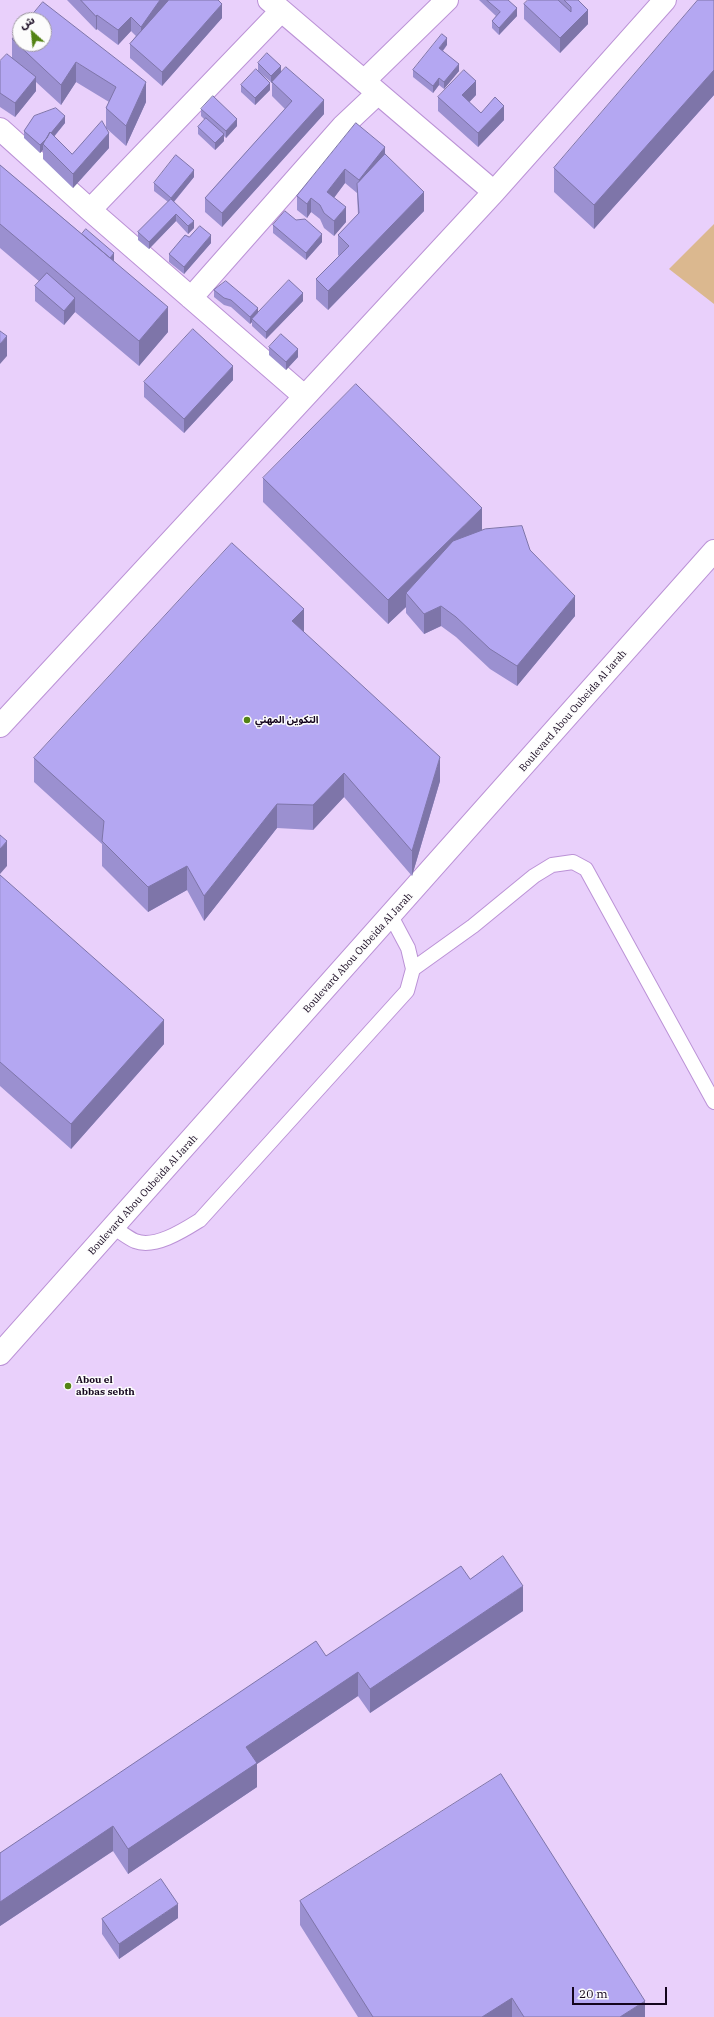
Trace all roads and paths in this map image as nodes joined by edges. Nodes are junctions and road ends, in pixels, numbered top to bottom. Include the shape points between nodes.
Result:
1 (447, 0) edge
2 (665, 0) edge
3 (275, 6) edge
4 (370, 88) junction
5 (0, 129) edge
6 (494, 192) junction
7 (90, 210) junction
8 (191, 298) junction
9 (304, 396) junction
10 (714, 551) edge
11 (0, 726) edge
12 (391, 916) junction
13 (413, 969) junction
14 (714, 1102) edge
15 (114, 1228) junction
16 (0, 1354) edge

1 - 4 street
2 - 6 street
3 - 4 street
3 - 7 street
4 - 6 street
4 - 8 street via 343,126
5 - 7 street
6 - 9 street
7 - 8 street
8 - 9 street
9 - 11 street
10 - 12 street, Boulevard Abou Oubeida Al Jarah
12 - 13 lane via 408,948
12 - 15 street, Boulevard Abou Oubeida Al Jarah
13 - 14 lane via 473,926 534,876 552,865 573,862 586,869
13 - 15 lane via 407,991 200,1220 176,1235 154,1242 136,1242
15 - 16 street, Boulevard Abou Oubeida Al Jarah

